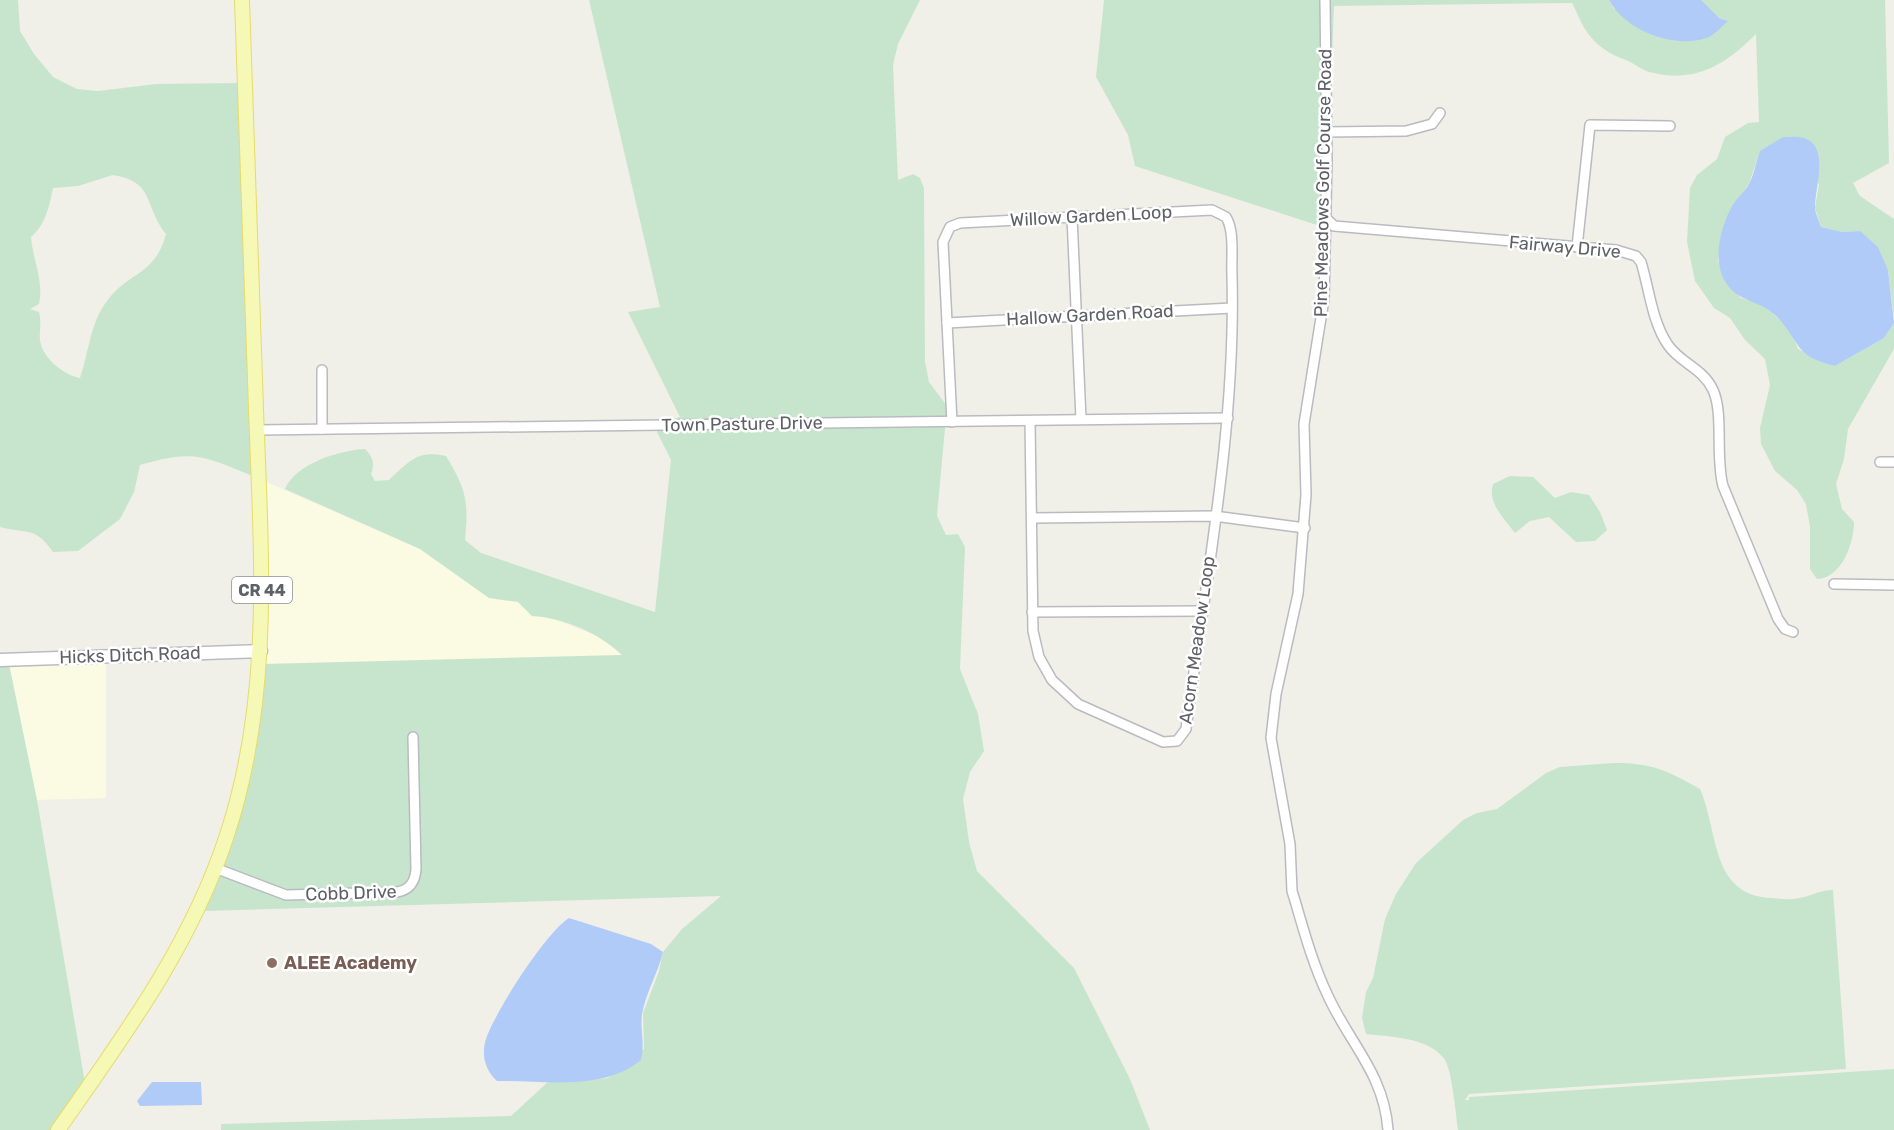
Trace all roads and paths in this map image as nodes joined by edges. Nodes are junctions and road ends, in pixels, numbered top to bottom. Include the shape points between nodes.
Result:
1 (242, 0) edge
2 (1325, 0) edge
3 (1440, 113) dead end
4 (1670, 126) dead end
5 (1326, 132) junction
6 (1072, 218) junction
7 (1326, 218) junction
8 (1577, 247) junction
9 (1232, 308) junction
10 (1077, 316) junction
11 (947, 323) junction
12 (322, 370) dead end
13 (1228, 418) junction
14 (1080, 419) junction
15 (1030, 421) junction
16 (952, 422) junction
17 (322, 429) junction
18 (257, 430) junction
19 (1880, 462) dead end
20 (1894, 462) edge
21 (1215, 516) junction
22 (1032, 518) junction
23 (1305, 528) junction
24 (1834, 584) dead end
25 (1894, 585) edge
26 (1201, 611) junction
27 (1032, 612) junction
28 (1793, 632) dead end
29 (261, 651) junction
30 (0, 660) edge
31 (412, 737) dead end
32 (215, 868) junction
33 (58, 1130) edge
34 (1388, 1130) edge

1 - 18 main road, CR 44
2 - 5 street, Pine Meadows Golf Course Road
3 - 5 street via 1432,124 1406,131
4 - 8 street via 1590,125
5 - 7 street, Pine Meadows Golf Course Road
6 - 9 street, Willow Garden Loop via 1212,210 1222,213 1230,227
6 - 10 street
6 - 11 street, Willow Garden Loop via 950,227 943,242
7 - 8 street, Fairway Drive via 1334,226
7 - 23 street, Pine Meadows Golf Course Road via 1322,318 1304,424
8 - 28 street, Fairway Drive via 1636,256 1667,344 1713,388 1718,469 1723,486 1778,619
9 - 10 street, Hallow Garden Road
9 - 13 street, Willow Garden Loop
10 - 11 street, Hallow Garden Road
10 - 14 street
11 - 16 street, Willow Garden Loop
12 - 17 street
13 - 14 street, Town Pasture Drive
13 - 21 street, Acorn Meadow Loop
14 - 15 street, Town Pasture Drive
15 - 16 street, Town Pasture Drive
15 - 22 street, Acorn Meadow Loop
16 - 17 street, Town Pasture Drive
17 - 18 street, Town Pasture Drive
18 - 29 main road, CR 44
19 - 20 street
21 - 22 street
21 - 23 street
21 - 26 street, Acorn Meadow Loop
22 - 27 street, Acorn Meadow Loop
23 - 34 street, Pine Meadows Golf Course Road via 1298,594 1276,694 1272,756 1290,844 1296,904 1328,997 1377,1080
24 - 25 street
26 - 27 street
26 - 27 street, Acorn Meadow Loop via 1185,731 1179,740 1169,743 1085,709 1064,693 1039,657
29 - 30 street, Hicks Ditch Road
29 - 32 main road, CR 44 via 254,722 244,771
31 - 32 street, Cobb Drive via 416,869 407,889 286,895
32 - 33 main road, CR 44 via 185,938 156,989

